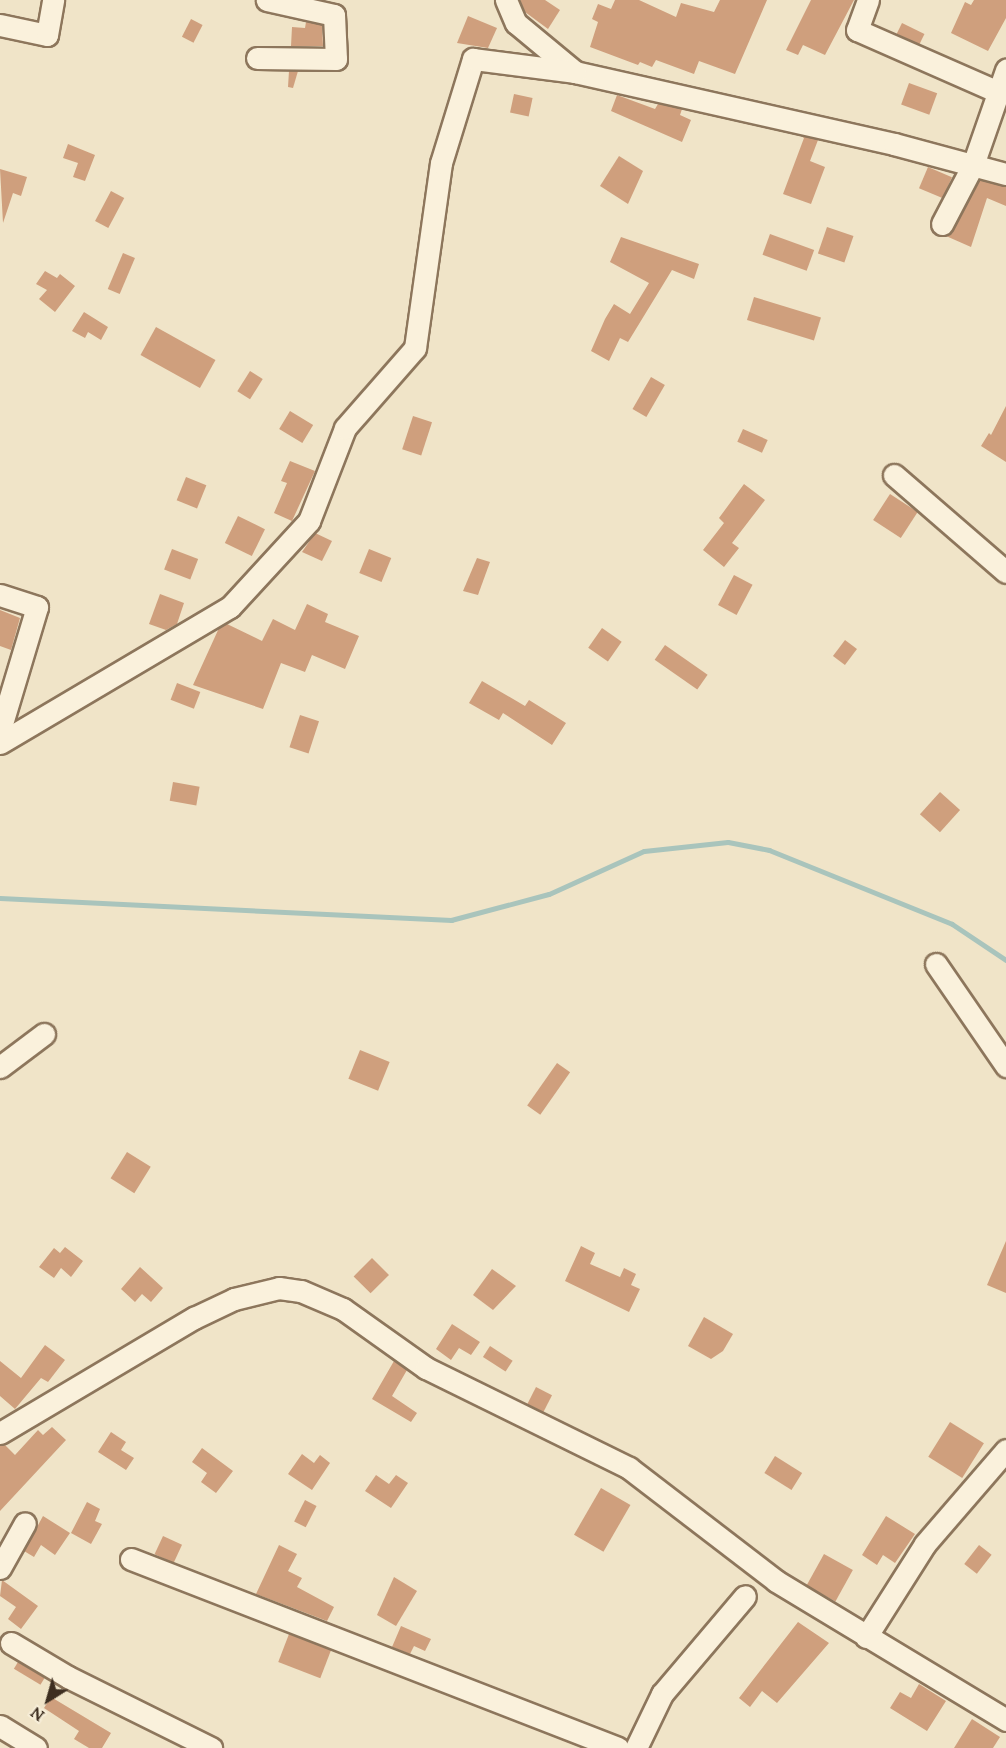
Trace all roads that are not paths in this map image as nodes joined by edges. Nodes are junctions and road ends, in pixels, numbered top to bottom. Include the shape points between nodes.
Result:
1 (53, 0) edge
2 (267, 0) edge
3 (506, 0) edge
4 (868, 0) edge
5 (0, 25) edge
6 (257, 58) dead end
7 (1006, 70) edge
8 (575, 72) junction
9 (996, 91) junction
10 (973, 165) junction
11 (1006, 174) edge
12 (942, 224) dead end
13 (894, 475) dead end
14 (1006, 573) edge
15 (0, 595) edge
16 (0, 730) edge
17 (0, 743) edge
18 (936, 964) dead end
19 (44, 1034) dead end
20 (1006, 1066) edge
21 (0, 1067) edge
22 (0, 1432) edge
23 (1006, 1450) edge
24 (25, 1523) dead end
25 (131, 1559) dead end
26 (0, 1568) edge
27 (745, 1596) dead end
28 (866, 1637) junction
29 (11, 1643) dead end
30 (1006, 1720) edge
31 (0, 1726) edge
32 (36, 1748) edge
33 (211, 1748) edge
34 (618, 1748) edge
35 (636, 1748) edge

1 - 5 street via 47,35
2 - 6 street via 334,15 336,58
3 - 8 street via 516,23
4 - 9 street via 857,30
7 - 9 street
8 - 10 street
8 - 17 street via 473,59 441,163 415,348 345,428 309,521 230,607
9 - 10 street
10 - 11 street
10 - 12 street
13 - 14 street
15 - 16 street via 37,607
18 - 20 street
19 - 21 street
22 - 28 street via 194,1318 234,1299 279,1288 301,1291 344,1309 426,1368 629,1468 776,1581
23 - 28 street via 925,1544
24 - 26 street
25 - 34 street
27 - 35 street via 662,1694
28 - 30 street
29 - 33 street via 68,1677
31 - 32 street

